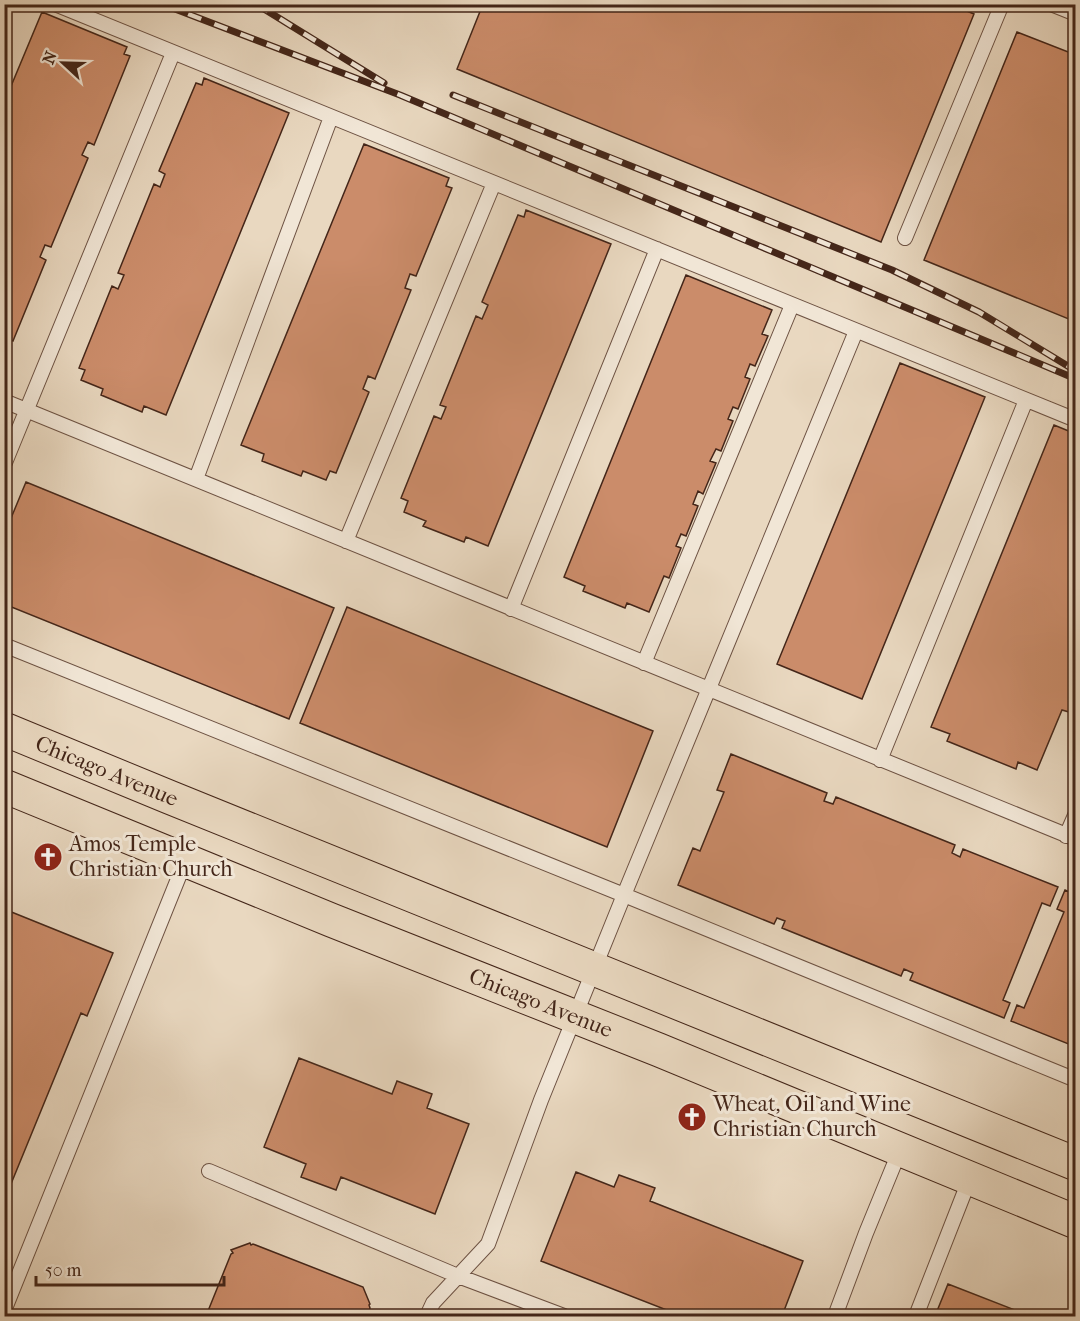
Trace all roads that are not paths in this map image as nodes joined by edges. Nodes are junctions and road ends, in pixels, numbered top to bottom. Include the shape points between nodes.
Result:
1 (55, 4) edge
2 (1002, 4) edge
3 (1051, 4) edge
4 (1076, 14) edge
5 (173, 53) junction
6 (332, 117) junction
7 (494, 183) junction
8 (905, 238) dead end
9 (657, 249) junction
10 (792, 305) junction
11 (856, 331) junction
12 (1026, 400) junction
13 (4, 401) edge
14 (27, 410) junction
15 (1076, 420) edge
16 (4, 465) edge
17 (196, 479) junction
18 (346, 541) junction
19 (511, 609) junction
20 (4, 645) edge
21 (644, 663) junction
22 (708, 689) junction
23 (4, 729) edge
24 (880, 760) junction
25 (4, 786) edge
26 (1076, 813) edge
27 (1071, 838) edge
28 (186, 859) junction
29 (624, 895) junction
30 (594, 968) junction
31 (575, 1016) junction
32 (1076, 1080) edge
33 (900, 1150) junction
34 (1076, 1164) edge
35 (209, 1171) dead end
36 (970, 1178) junction
37 (1076, 1222) edge
38 (458, 1276) junction
39 (6, 1302) edge
40 (427, 1317) edge
41 (564, 1317) edge
42 (834, 1317) edge
43 (916, 1317) edge

1 - 5 lane
2 - 8 lane
3 - 4 lane
5 - 6 lane
5 - 14 lane
6 - 7 lane
6 - 17 lane
7 - 9 lane
7 - 18 lane
9 - 10 lane
9 - 19 lane
10 - 11 lane
10 - 21 lane
11 - 12 lane
11 - 22 lane
12 - 15 lane
12 - 24 lane
13 - 14 lane
14 - 16 lane
14 - 17 lane
17 - 18 lane
18 - 19 lane
19 - 21 lane
20 - 29 lane
21 - 22 lane
22 - 24 lane
22 - 29 lane
23 - 30 main road, Chicago Avenue
24 - 27 lane
25 - 28 main road, Chicago Avenue
26 - 27 lane
28 - 31 main road, Chicago Avenue
28 - 39 lane
29 - 30 lane
29 - 32 lane
30 - 31 lane
30 - 34 main road, Chicago Avenue
31 - 33 main road, Chicago Avenue
31 - 38 lane via 488,1244
33 - 36 main road, Chicago Avenue
33 - 42 lane
35 - 38 lane
36 - 37 main road, Chicago Avenue
36 - 43 lane
38 - 40 lane via 432,1303
38 - 41 lane

